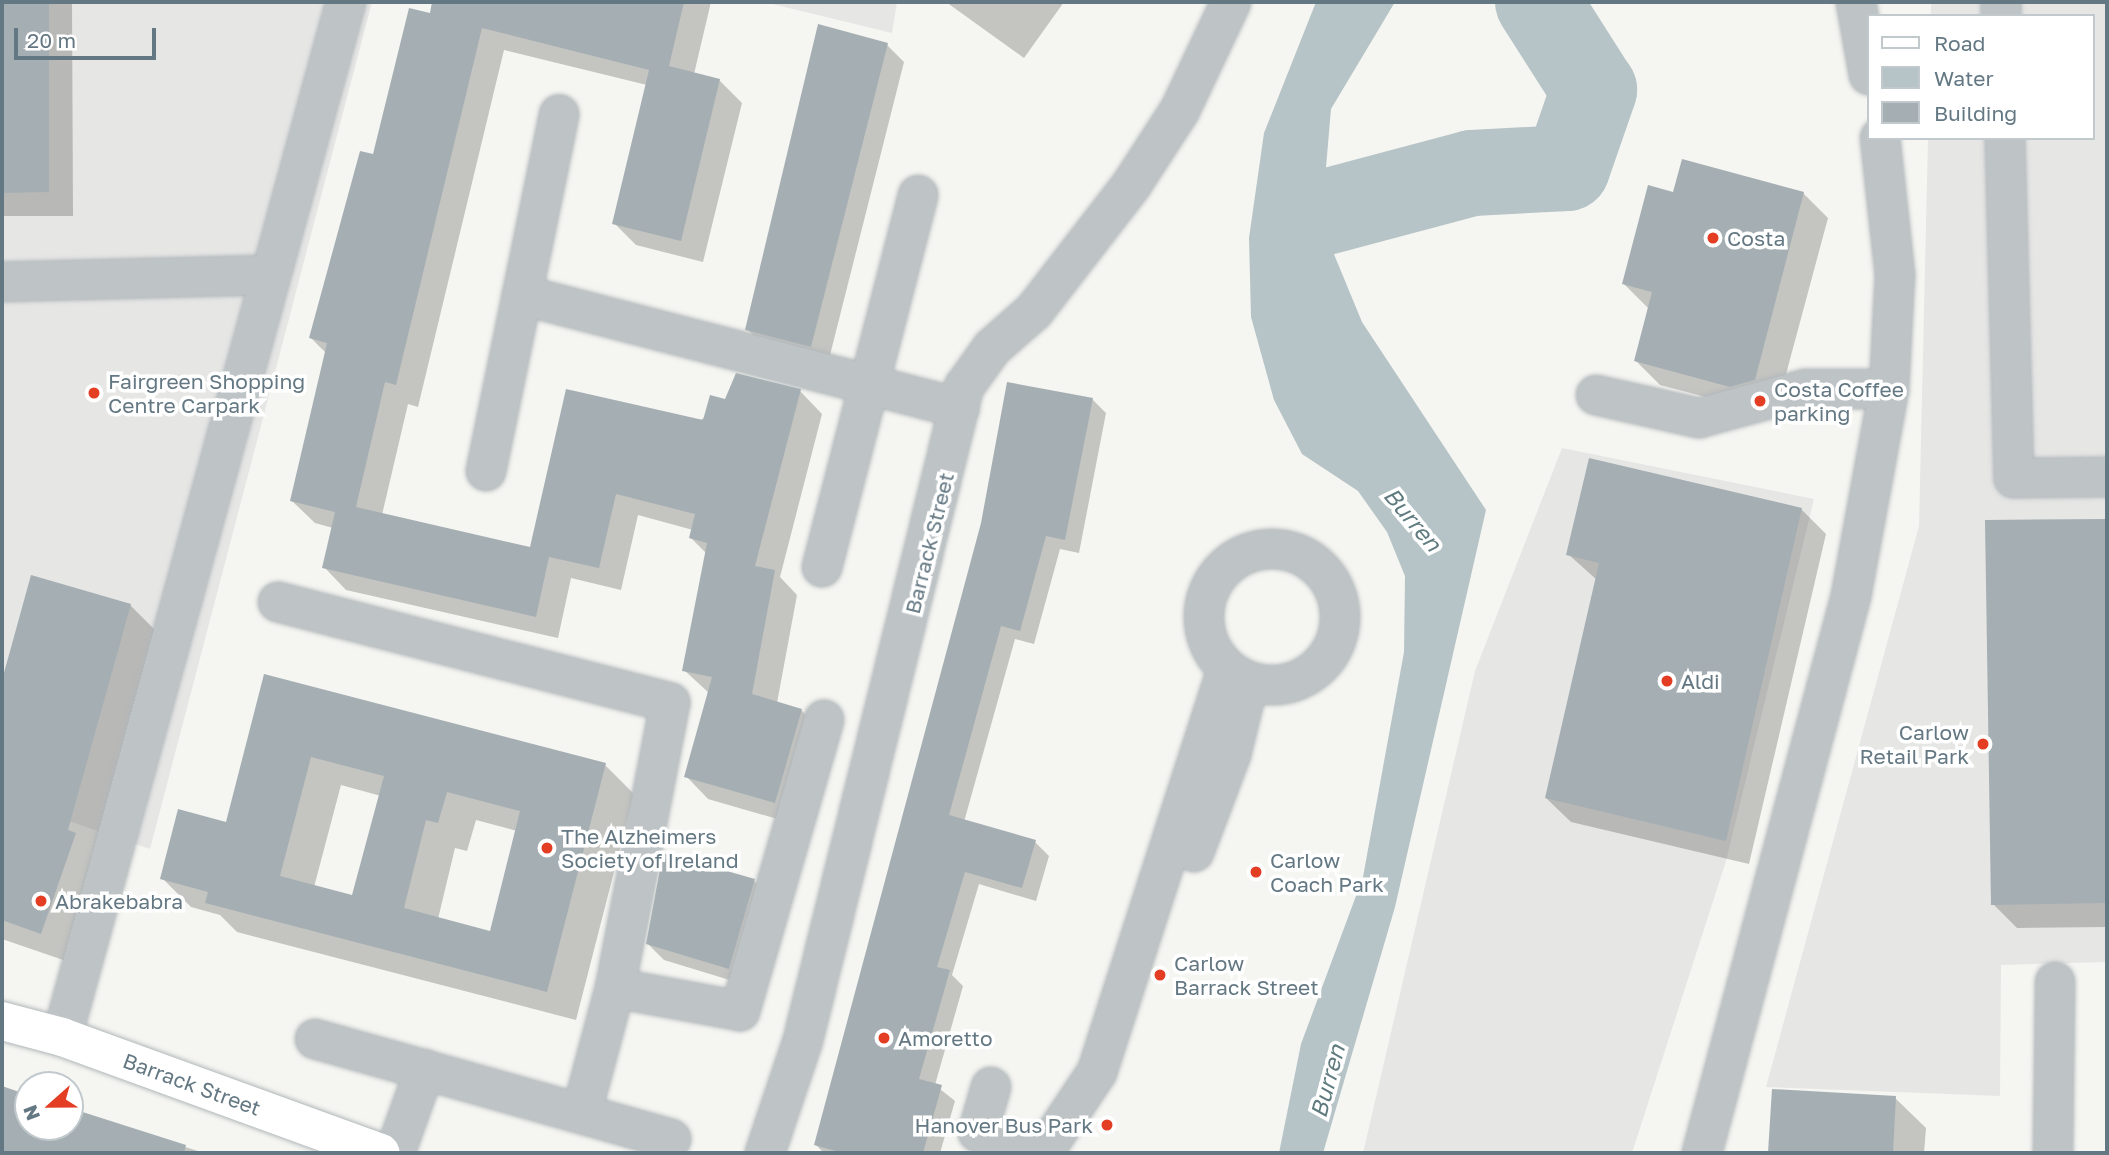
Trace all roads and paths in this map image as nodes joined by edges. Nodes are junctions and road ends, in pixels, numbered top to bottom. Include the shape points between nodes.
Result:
1 (346, 2) edge
2 (1231, 2) edge
3 (1856, 2) edge
4 (1868, 69) edge
5 (559, 114) dead end
6 (1880, 140) edge
7 (2005, 140) edge
8 (918, 195) dead end
9 (269, 275) junction
10 (2, 282) edge
11 (522, 295) junction
12 (870, 381) junction
13 (1889, 388) junction
14 (1596, 395) dead end
15 (960, 408) junction
16 (486, 471) dead end
17 (2107, 477) edge
18 (822, 567) dead end
19 (278, 602) dead end
20 (824, 720) dead end
21 (2055, 982) dead end
22 (615, 988) junction
23 (2, 1021) edge
24 (62, 1037) junction
25 (315, 1039) dead end
26 (425, 1069) junction
27 (991, 1087) dead end
28 (582, 1111) junction
29 (671, 1139) dead end
30 (380, 1153) edge
31 (396, 1153) edge
32 (765, 1153) edge
33 (1024, 1153) edge
34 (1043, 1153) edge
35 (1056, 1153) edge
36 (1702, 1153) edge
37 (2053, 1153) edge

1 - 9 street
2 - 15 street, Barrack Street via 1180,110 1132,184 1034,311 992,348 964,387
3 - 4 street
5 - 11 street
6 - 13 street via 1895,275
7 - 17 street via 2014,478
8 - 12 street
9 - 10 street
9 - 24 street via 252,358
11 - 12 street
11 - 16 street
12 - 15 street
12 - 18 street
13 - 14 street via 1806,389 1699,418
13 - 36 street via 1851,596
15 - 32 street, Barrack Street via 803,1040
19 - 22 street via 670,703
20 - 22 street via 740,1011
21 - 37 street
22 - 28 street
23 - 24 main road, Barrack Street
24 - 30 main road, Barrack Street
25 - 26 street
26 - 28 street
26 - 31 street
27 - 33 street via 978,1132
28 - 29 street
34 - 35 street via 1097,1072 1238,676 1231,754 1107,1078

